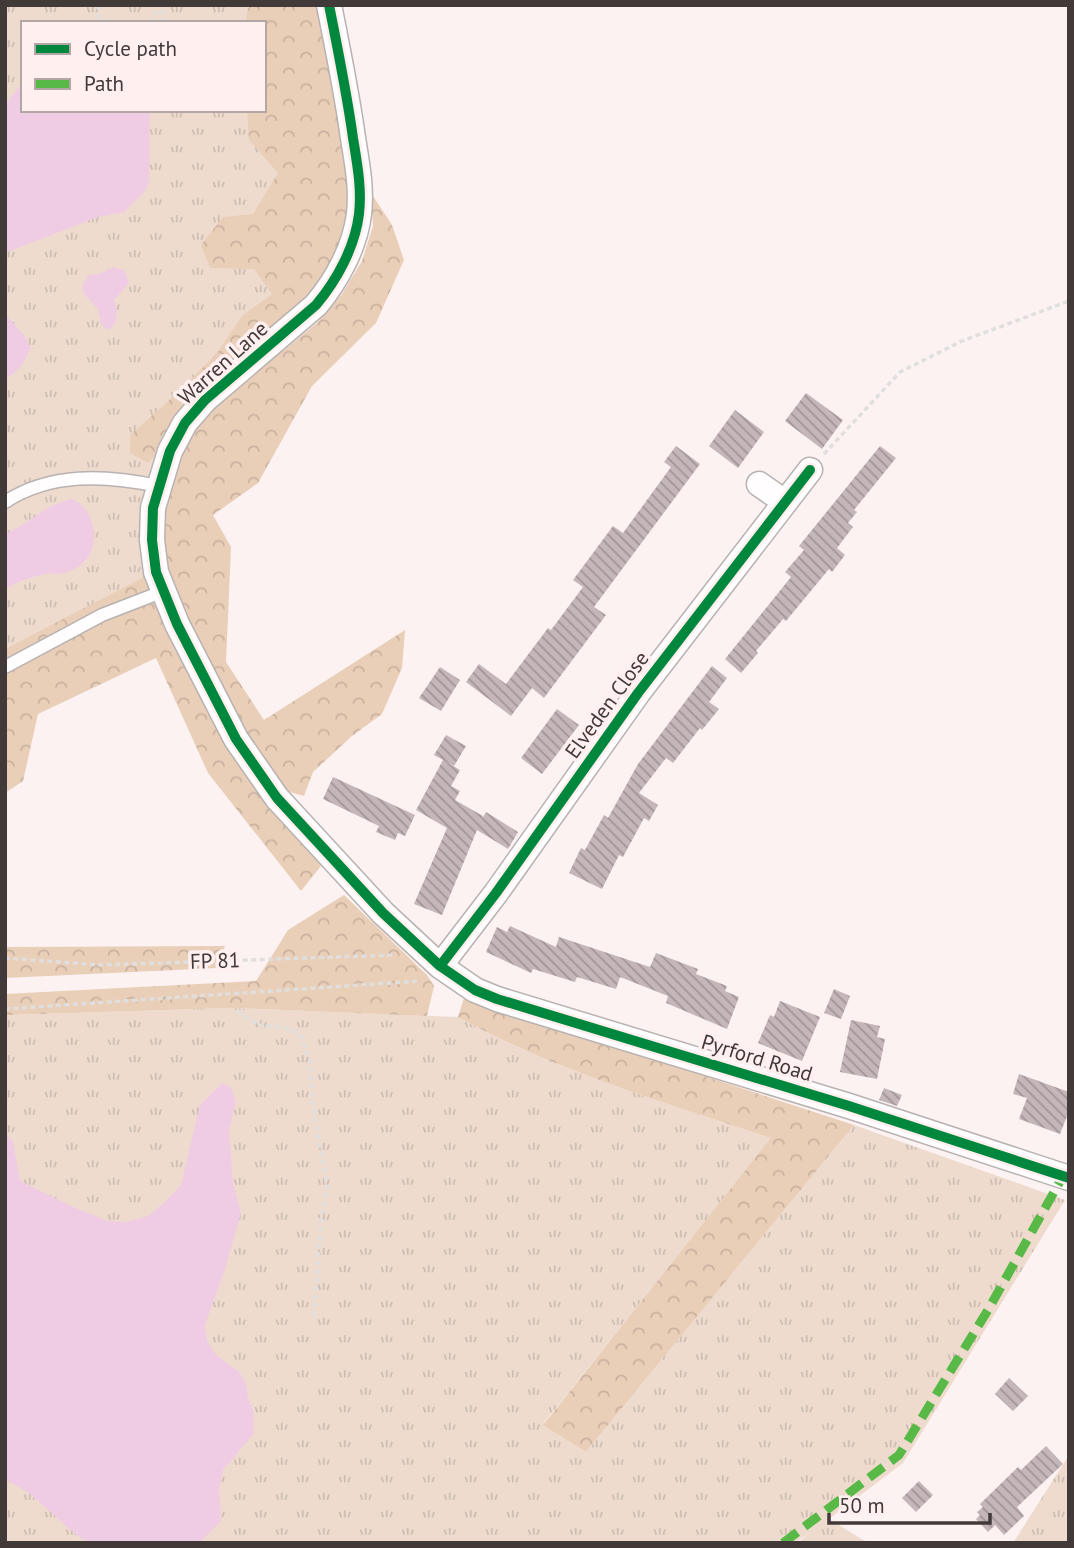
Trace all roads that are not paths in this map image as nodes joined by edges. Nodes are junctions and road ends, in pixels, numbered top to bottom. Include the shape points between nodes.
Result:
1 (329, 5) edge
2 (810, 470) road end
3 (759, 484) dead end
4 (158, 486) junction
5 (5, 502) edge
6 (785, 502) junction
7 (164, 591) junction
8 (5, 667) edge
9 (440, 965) junction
10 (1069, 1178) edge

1 - 4 street, Warren Lane via 358,172 359,215 348,253 316,306 205,400 185,423
2 - 6 street, Elveden Close
3 - 6 street
4 - 5 lane via 63,479 24,490
4 - 7 street, Warren Lane via 152,540
6 - 9 street, Elveden Close via 638,693
7 - 8 lane via 102,615
7 - 9 street, Warren Lane via 236,739 277,798 383,913
9 - 10 street, Pyrford Road via 475,990 497,999

